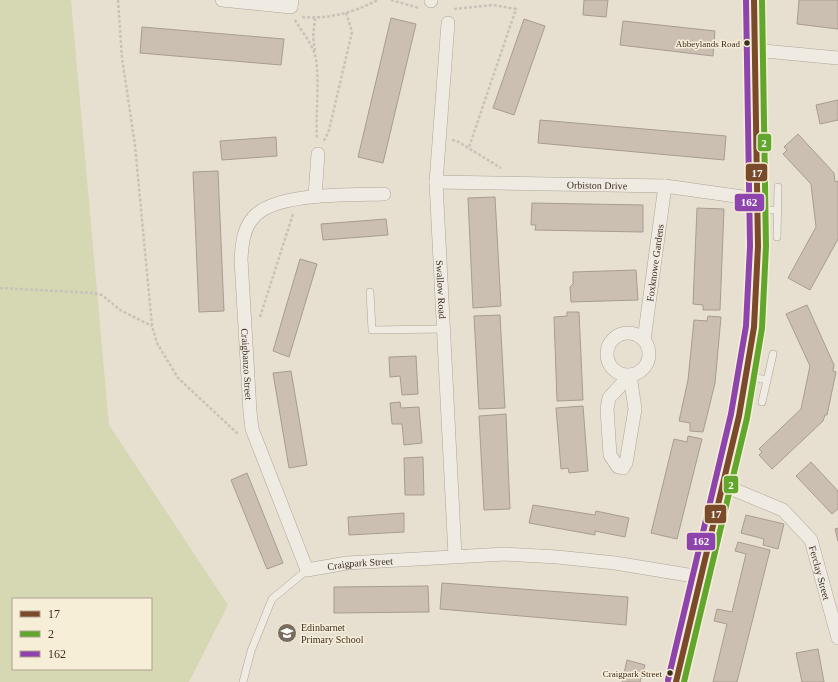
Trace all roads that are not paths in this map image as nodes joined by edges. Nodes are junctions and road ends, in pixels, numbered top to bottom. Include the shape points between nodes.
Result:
1 (222, 0) edge
2 (754, 0) edge
3 (291, 3) edge
4 (448, 23) dead end
5 (754, 50) junction
6 (838, 58) edge
7 (318, 154) road end
8 (436, 182) junction
9 (665, 186) junction
10 (778, 187) dead end
11 (384, 194) dead end
12 (315, 196) junction
13 (757, 205) junction
14 (778, 210) junction
15 (777, 237) dead end
16 (370, 292) dead end
17 (444, 329) junction
18 (644, 340) junction
19 (773, 354) dead end
20 (630, 375) junction
21 (747, 376) junction
22 (767, 380) junction
23 (762, 402) dead end
24 (722, 486) junction
25 (455, 556) junction
26 (307, 570) junction
27 (700, 577) junction
28 (838, 638) edge
29 (243, 682) edge
30 (676, 682) edge

1 - 3 street
2 - 5 street
4 - 8 street, Swallow Road
5 - 6 street
5 - 13 street
7 - 12 street
8 - 9 street, Orbiston Drive
8 - 17 street, Swallow Road
9 - 13 street, Orbiston Drive
9 - 18 street, Foxknowe Gardens
10 - 14 lane
11 - 12 street, Craigbanzo Street
12 - 26 street, Craigbanzo Street via 262,208 252,218 245,232 241,259 252,429
13 - 14 lane
13 - 21 street via 758,246 754,327
14 - 15 lane
16 - 17 lane via 372,330
17 - 25 street, Swallow Road
18 - 20 street via 648,345 649,358 643,370
18 - 20 street via 638,335 624,334 608,348 607,355 612,368 623,375
19 - 22 lane
20 - 20 street via 635,409 623,468 618,467 610,455 607,409 610,398
21 - 22 lane
21 - 24 street
22 - 23 lane
24 - 27 street
24 - 28 street, Ferclay Street via 783,510 811,540
25 - 26 street, Craigpark Street via 347,563
25 - 27 street, Craigpark Street via 505,554 557,557 615,563
26 - 29 lane via 272,599 251,651
27 - 30 street

